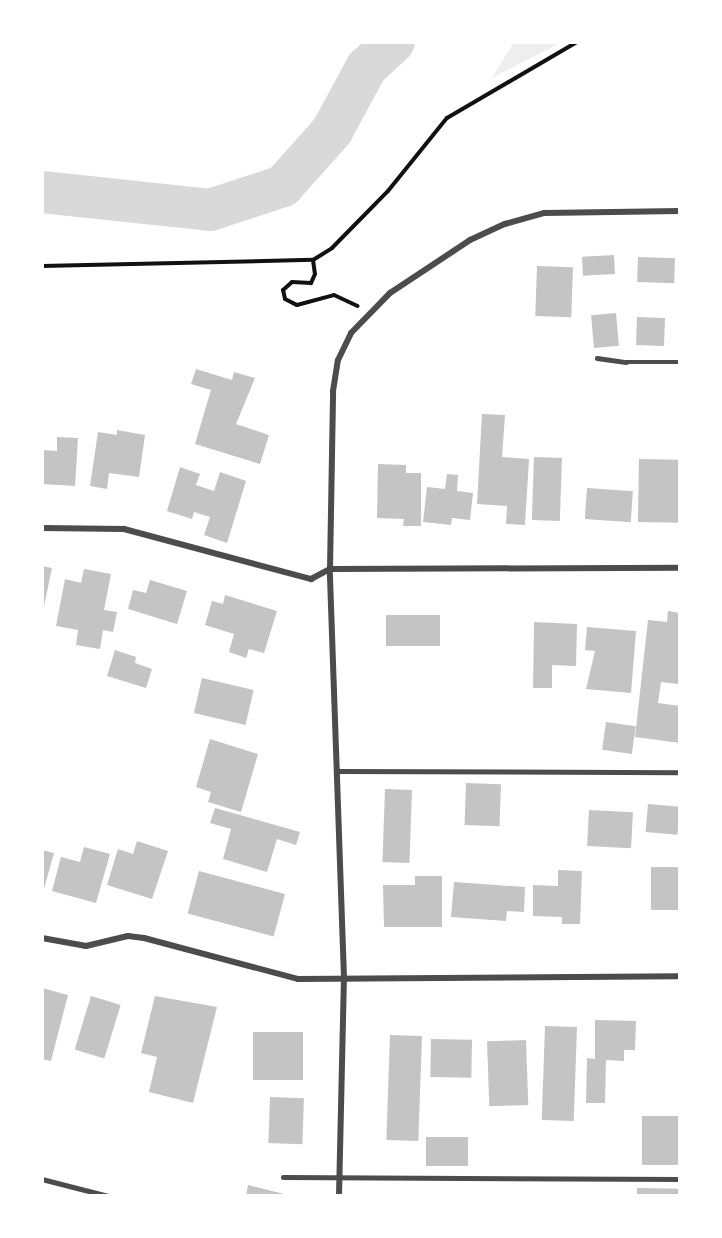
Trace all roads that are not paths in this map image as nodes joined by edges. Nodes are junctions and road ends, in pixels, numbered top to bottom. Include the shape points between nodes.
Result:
1 (680, 211) edge
2 (597, 358) dead end
3 (680, 362) edge
4 (42, 528) edge
5 (680, 568) edge
6 (330, 569) junction
7 (337, 771) junction
8 (680, 772) edge
9 (42, 938) edge
10 (680, 976) edge
11 (344, 978) junction
12 (283, 1177) dead end
13 (340, 1177) junction
14 (42, 1179) edge
15 (680, 1179) edge
16 (108, 1196) edge
17 (339, 1196) edge

1 - 6 street via 544,213 506,224 470,240 368,312 351,333 338,360 333,391
2 - 3 lane
4 - 6 street via 124,529 310,579
5 - 6 street
6 - 7 street
7 - 8 lane
7 - 11 street
9 - 11 street via 86,946 128,936 144,938 298,980
10 - 11 street
11 - 13 street
12 - 13 lane
13 - 15 lane
13 - 17 street
14 - 16 lane

